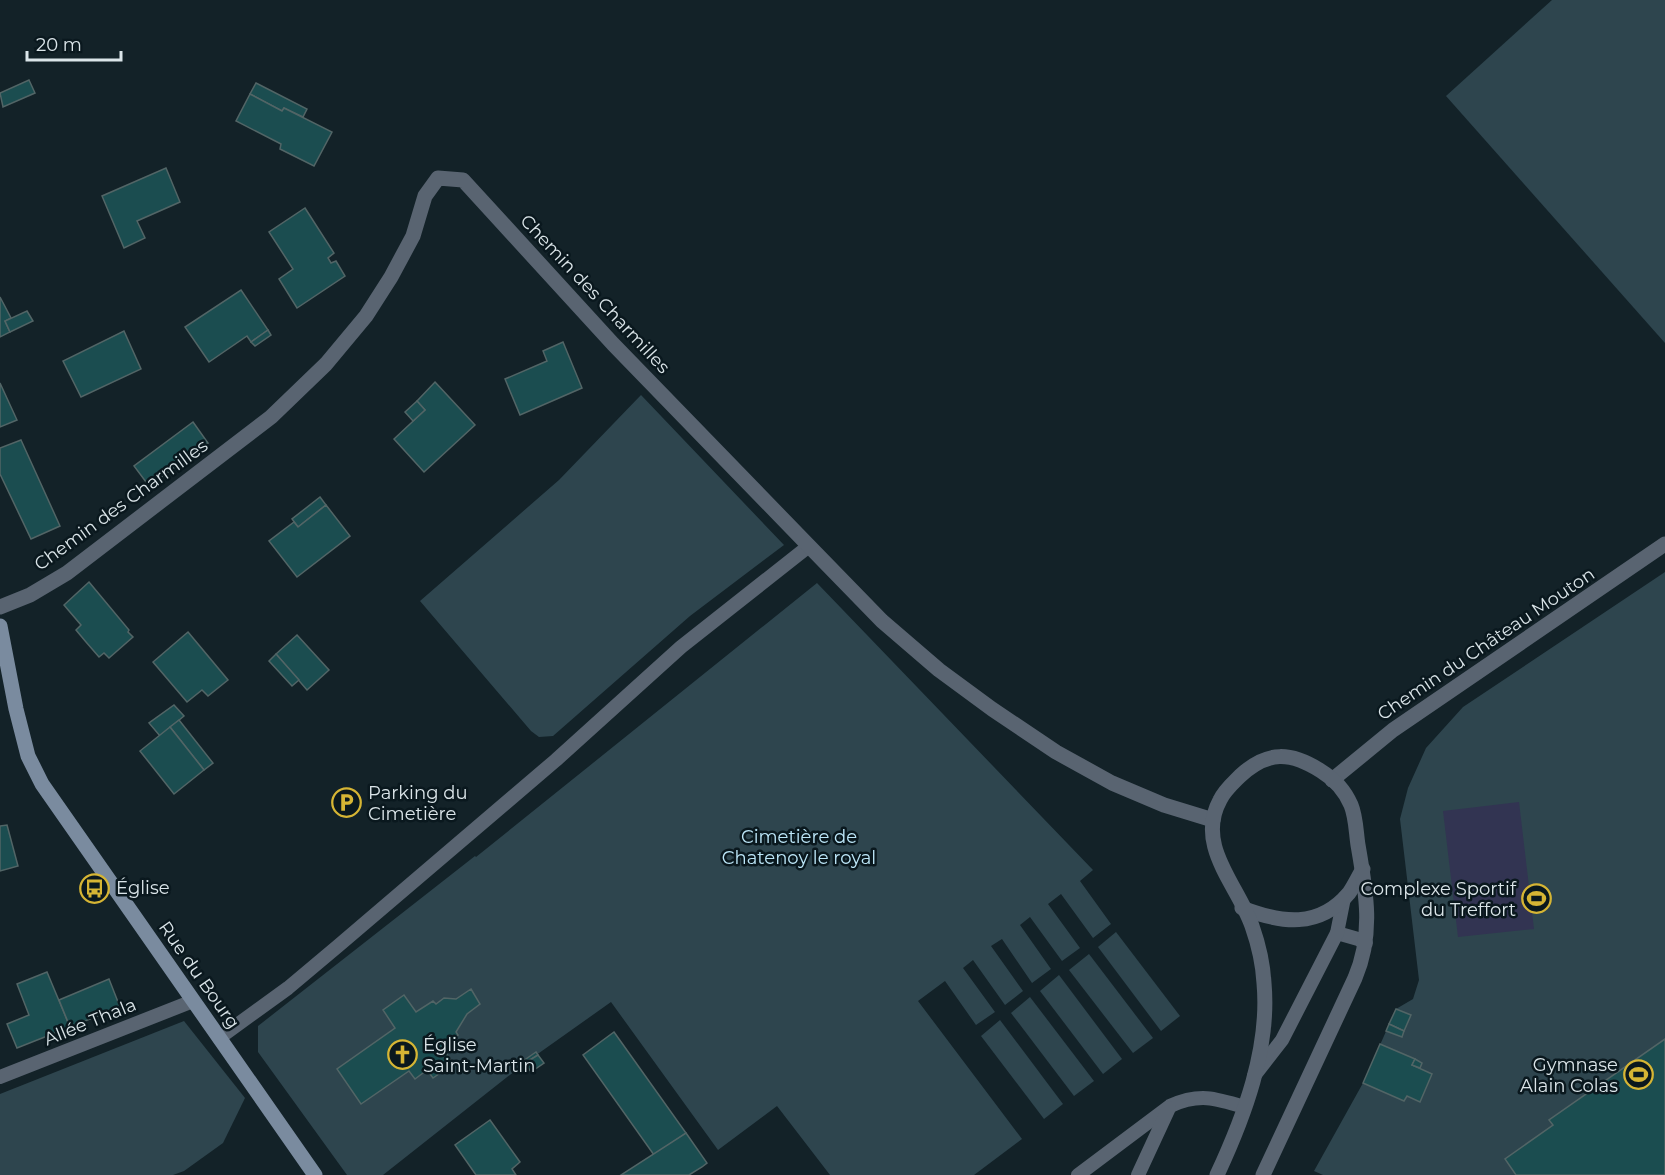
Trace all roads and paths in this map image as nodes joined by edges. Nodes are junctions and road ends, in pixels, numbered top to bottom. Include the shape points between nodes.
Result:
1 (1665, 544) edge
2 (809, 546) junction
3 (0, 607) edge
4 (0, 626) edge
5 (1332, 780) junction
6 (1213, 820) junction
7 (1363, 869) junction
8 (1344, 898) junction
9 (1242, 908) junction
10 (1336, 933) junction
11 (1366, 943) junction
12 (193, 1000) junction
13 (219, 1038) junction
14 (1254, 1076) junction
15 (0, 1077) edge
16 (1170, 1106) junction
17 (1244, 1107) junction
18 (315, 1175) edge
19 (1078, 1175) edge
20 (1138, 1175) edge
21 (1217, 1175) edge
22 (1263, 1175) edge

1 - 5 street, Chemin du Château Mouton via 1392,730
2 - 3 street, Chemin des Charmilles via 613,344 463,180 438,178 425,196 413,236 391,277 366,316 326,364 271,417 67,573
2 - 6 street, Chemin des Charmilles via 882,621 992,709 1056,752 1112,783
2 - 13 lane via 681,647 556,760 288,988
4 - 12 street, Rue du Bourg via 28,756 42,784
5 - 6 street via 1308,763 1293,757 1272,756 1253,765 1235,781 1220,800
5 - 7 street via 1351,806
6 - 9 street via 1213,844 1219,863
7 - 8 street
7 - 11 street via 1368,898
8 - 9 street via 1315,918 1265,917
8 - 10 lane
9 - 14 street via 1251,924 1264,983 1262,1030
10 - 11 lane
10 - 14 lane via 1282,1040
11 - 22 street via 1355,978
12 - 13 street, Rue du Bourg
12 - 15 lane, Allée Thala
13 - 18 street, Rue du Bourg
14 - 17 street
16 - 17 lane via 1186,1099 1216,1098
16 - 19 lane
16 - 20 lane
17 - 21 street

